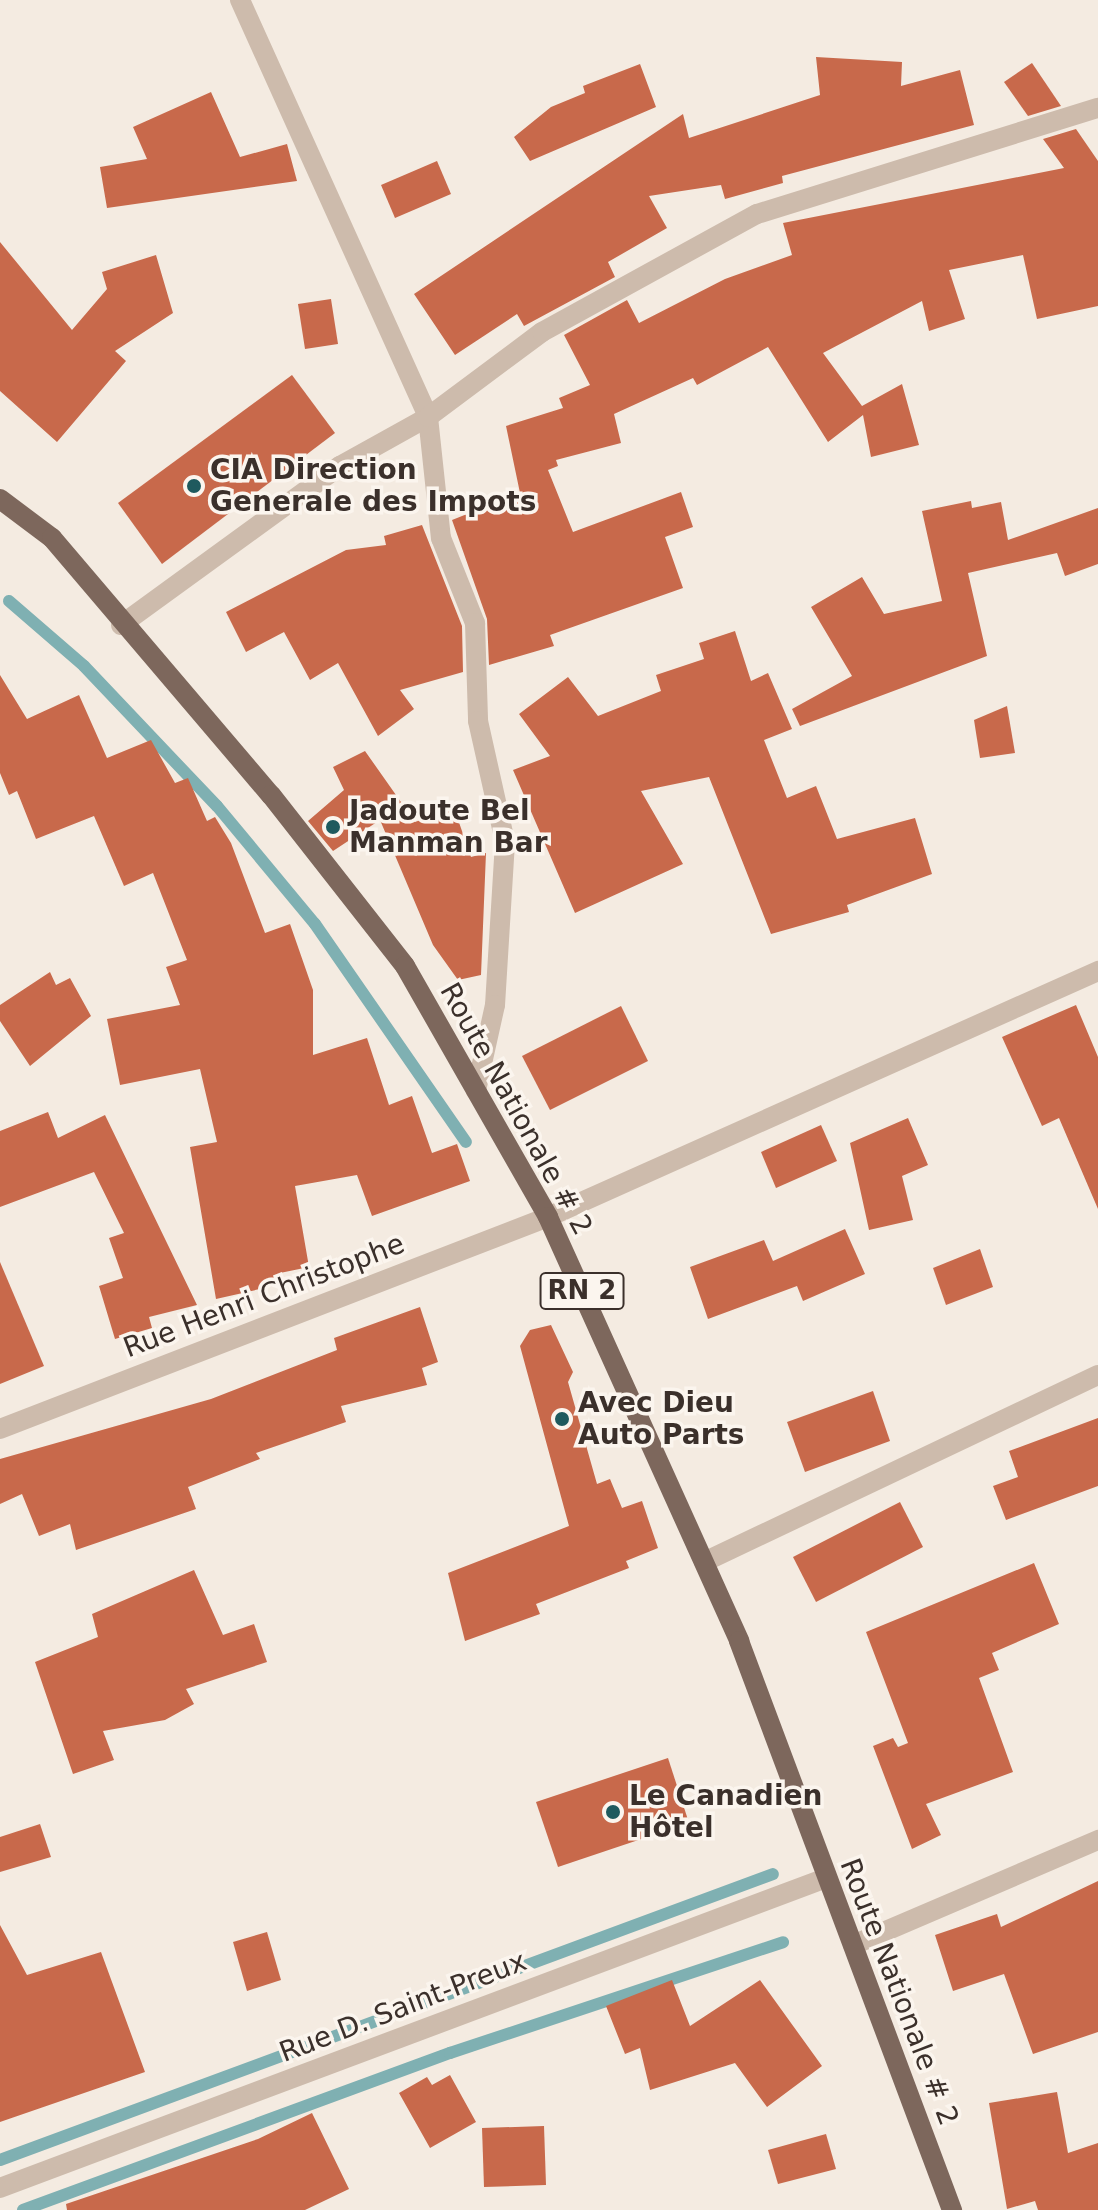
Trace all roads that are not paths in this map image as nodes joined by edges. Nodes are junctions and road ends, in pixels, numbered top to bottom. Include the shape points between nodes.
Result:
1 (240, 0) edge
2 (1098, 108) edge
3 (428, 417) junction
4 (0, 499) edge
5 (121, 625) junction
6 (1098, 971) edge
7 (476, 1091) junction
8 (548, 1217) junction
9 (1098, 1375) edge
10 (0, 1429) edge
11 (704, 1562) junction
12 (1098, 1840) edge
13 (826, 1878) junction
14 (853, 1945) junction
15 (0, 2188) edge
16 (952, 2210) edge

1 - 3 street
2 - 3 street via 757,214 542,332
3 - 5 street via 340,466
3 - 7 street via 441,538 475,623 478,721 505,842 495,1005
4 - 5 main road, Route Nationale # 2 / RN 2 via 52,538
5 - 7 main road, Route Nationale # 2 / RN 2 via 271,795 405,966
6 - 8 street, Rue Henri Christophe
7 - 8 main road, Route Nationale # 2 / RN 2
8 - 10 street, Rue Henri Christophe
8 - 11 main road, Route Nationale # 2 / RN 2
9 - 11 street
11 - 13 main road, Route Nationale # 2 / RN 2
12 - 14 street
13 - 14 main road, Route Nationale # 2 / RN 2
13 - 15 street, Rue D. Saint-Preux
14 - 16 main road, Route Nationale # 2 / RN 2

